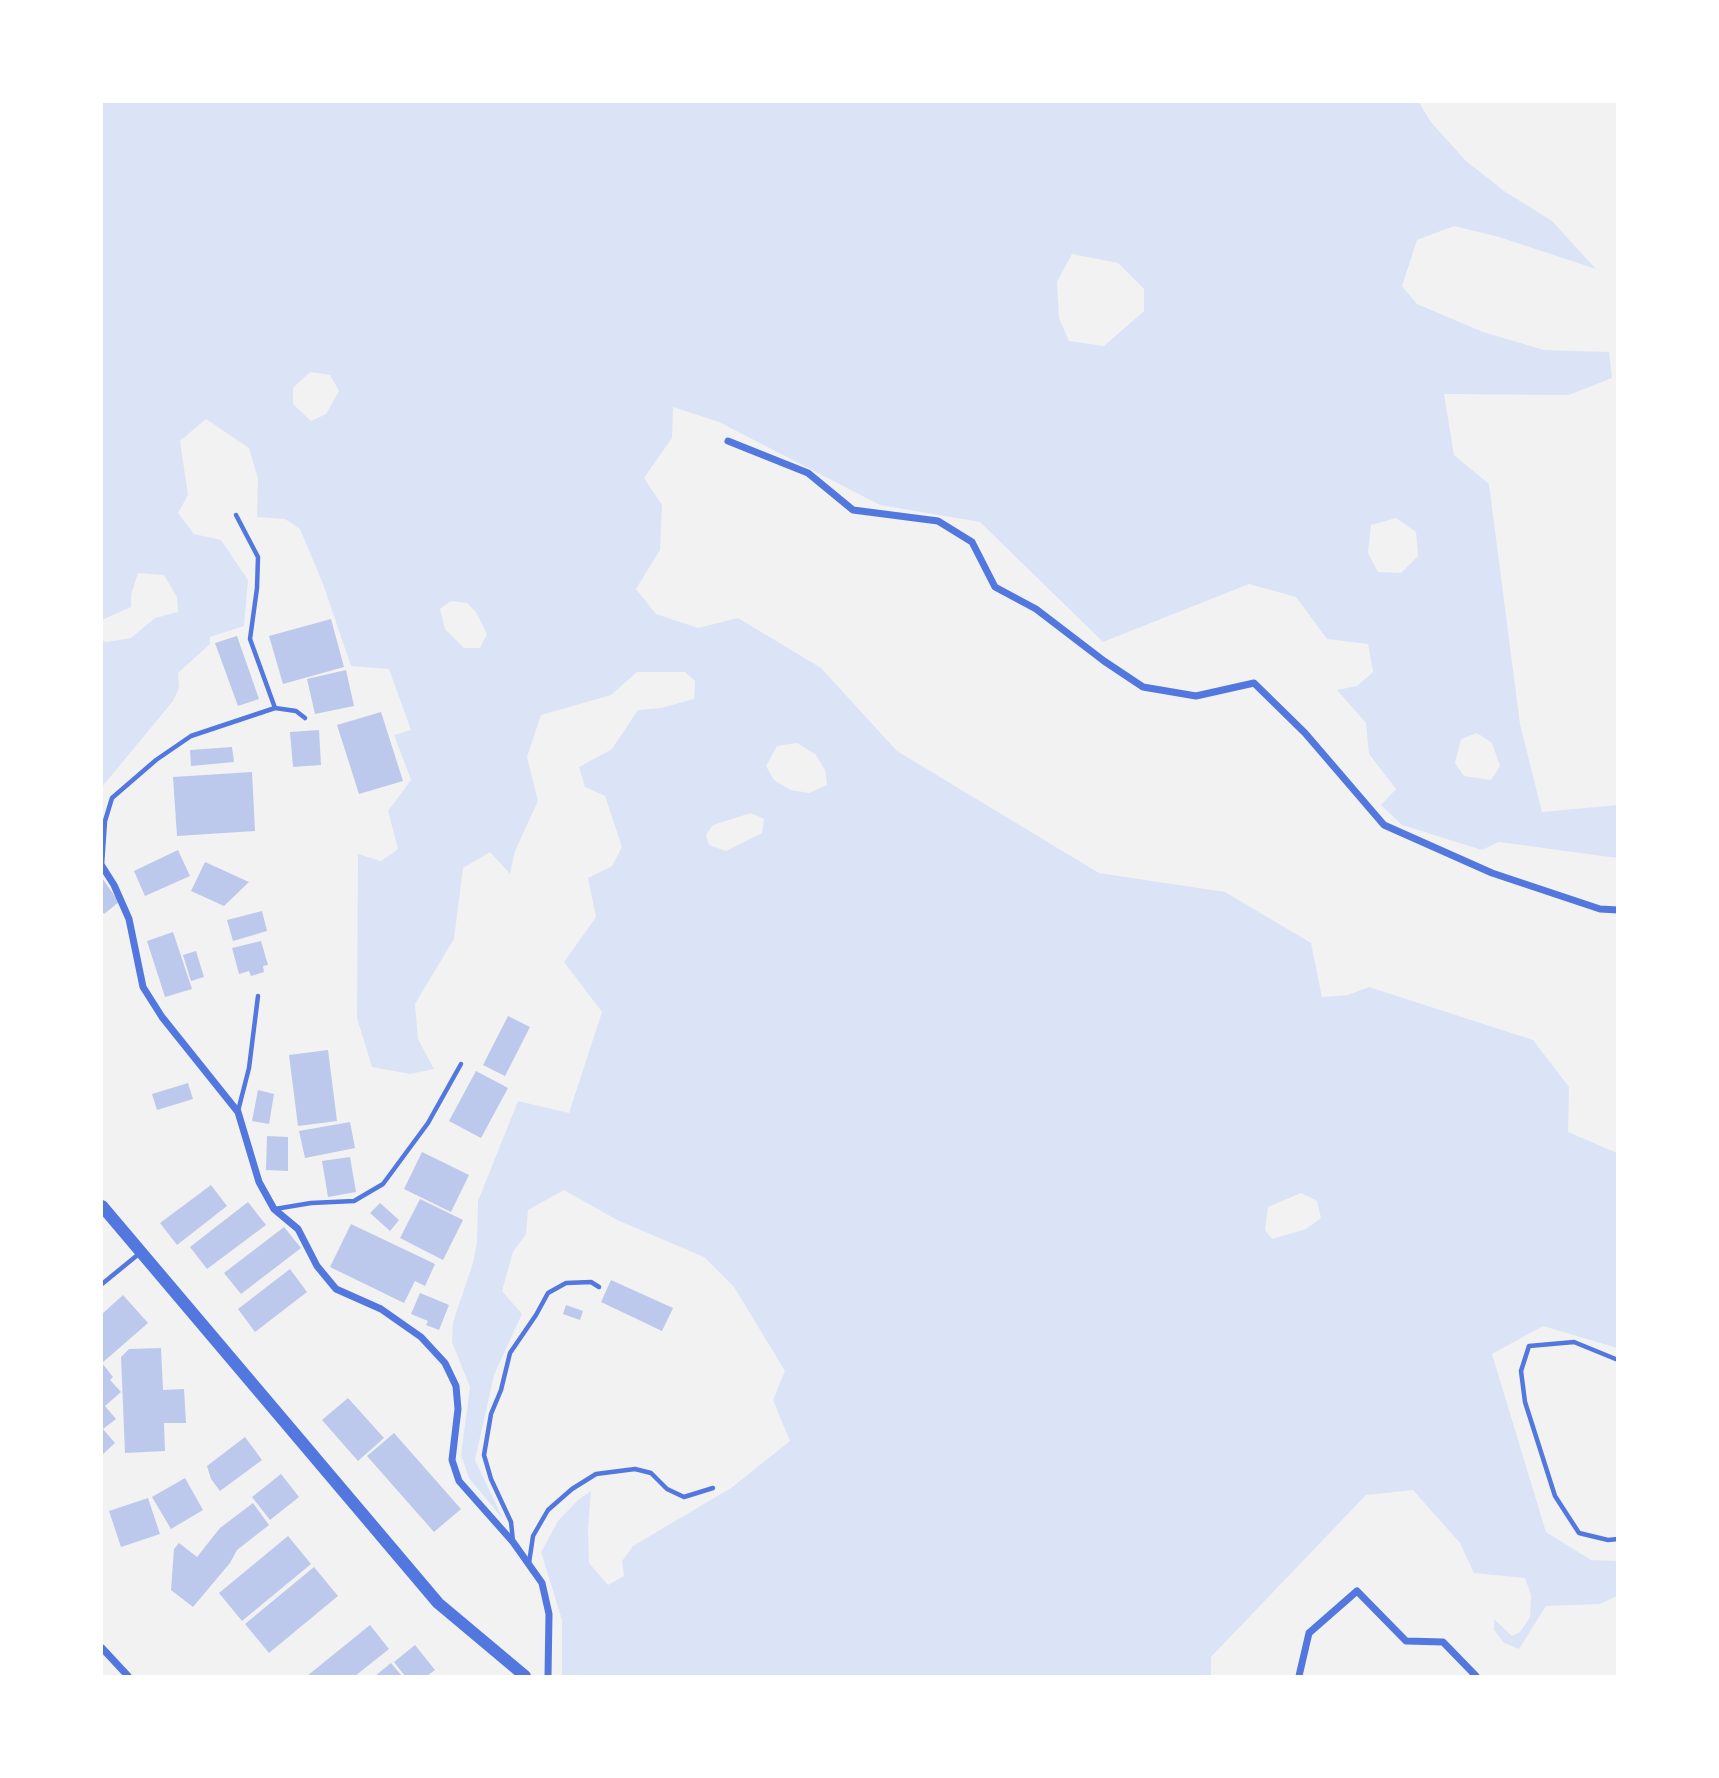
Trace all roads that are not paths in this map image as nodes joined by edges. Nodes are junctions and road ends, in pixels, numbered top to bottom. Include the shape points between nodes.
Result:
1 (728, 441) dead end
2 (236, 515) dead end
3 (275, 708) junction
4 (305, 718) dead end
5 (102, 866) edge
6 (1618, 910) edge
7 (258, 996) dead end
8 (461, 1064) dead end
9 (238, 1112) junction
10 (102, 1206) edge
11 (274, 1209) junction
12 (141, 1252) junction
13 (102, 1284) edge
14 (599, 1287) dead end
15 (1618, 1360) edge
16 (713, 1488) dead end
17 (1618, 1539) edge
18 (513, 1542) junction
19 (529, 1563) junction
20 (102, 1648) edge
21 (128, 1676) edge
22 (525, 1676) edge
23 (548, 1676) edge
24 (1299, 1676) edge
25 (1476, 1676) edge

1 - 6 street via 808,473 853,510 938,521 972,542 995,587 1037,609 1143,687 1196,696 1254,683 1305,733 1384,825 1492,873 1600,909
2 - 3 lane via 258,557 250,639
3 - 4 lane via 296,711
3 - 5 lane via 191,736 111,798
5 - 9 street via 129,919 143,987
7 - 9 lane
8 - 11 lane via 428,1123 383,1184 354,1201
9 - 11 street via 259,1182
10 - 12 street
11 - 18 street via 298,1229 317,1266 337,1289 381,1309 421,1337 445,1363 456,1386 452,1460 459,1481
12 - 13 lane
12 - 22 street via 438,1602
14 - 18 lane via 590,1282 565,1283 548,1293 510,1353 484,1455 511,1522
15 - 17 lane via 1574,1342 1529,1346 1521,1371 1525,1402 1555,1496 1579,1533
16 - 19 lane via 684,1497 667,1489 651,1473 621,1469 596,1474 548,1510 533,1536
18 - 19 street
19 - 23 street via 542,1583 549,1614
20 - 21 street
24 - 25 street via 1309,1633 1357,1591 1406,1641 1443,1642

